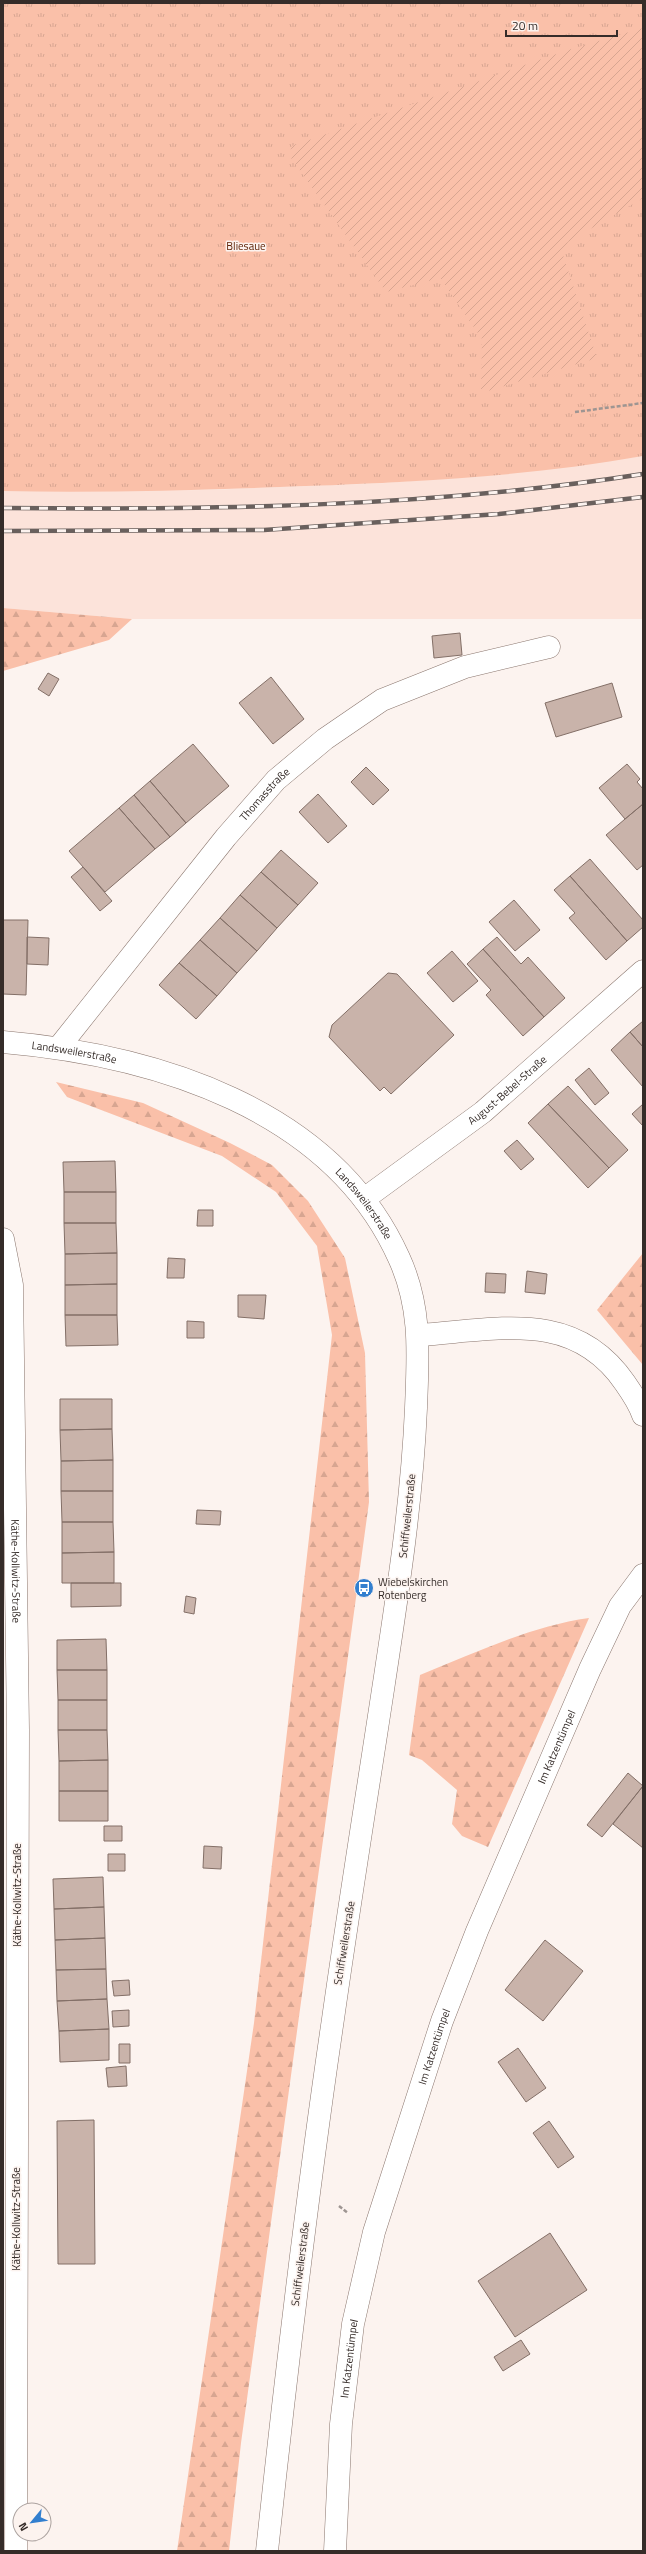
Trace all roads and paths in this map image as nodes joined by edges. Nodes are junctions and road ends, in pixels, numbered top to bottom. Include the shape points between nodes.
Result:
1 (643, 403) edge
2 (575, 412) dead end
3 (549, 647) dead end
4 (643, 971) edge
5 (3, 1042) edge
6 (59, 1047) junction
7 (364, 1199) junction
8 (3, 1239) edge
9 (419, 1335) junction
10 (643, 1415) edge
11 (643, 1575) edge
12 (16, 2551) edge
13 (267, 2551) edge
14 (335, 2551) edge

1 - 2 path
3 - 6 street, Thomasstraße via 465,667 382,700 325,739 276,780 226,837
4 - 7 street, August-Bebel-Straße via 483,1112
5 - 6 street, Landsweilerstraße
6 - 7 street, Landsweilerstraße via 138,1064 215,1090 276,1121 324,1158
7 - 9 street, Landsweilerstraße via 384,1227 400,1259 411,1288
8 - 12 street, Käthe-Kollwitz-Straße via 12,1285 18,1730
9 - 10 street via 527,1328 562,1333 592,1348 615,1368
9 - 13 street, Schiffweilerstraße via 406,1540 332,2020 286,2373
11 - 14 street, Im Katzentümpel via 620,1606 590,1669 477,1932 442,2021 376,2224 353,2324 341,2424

